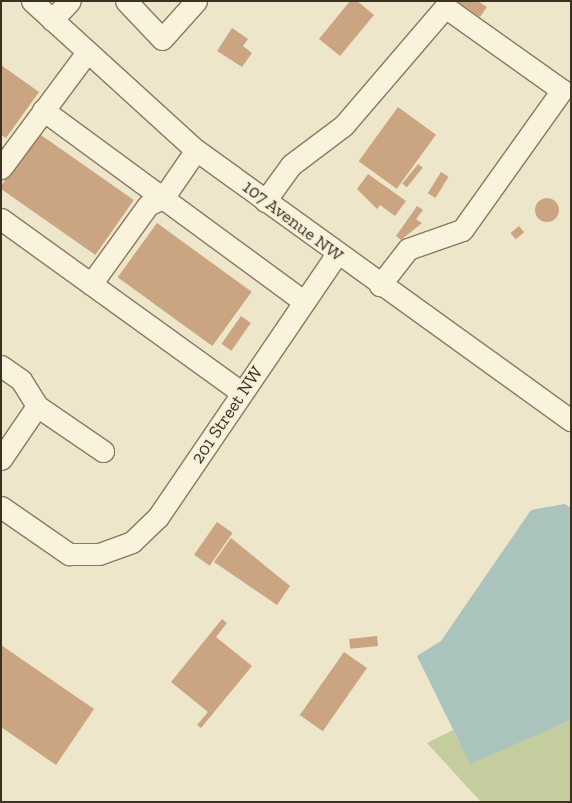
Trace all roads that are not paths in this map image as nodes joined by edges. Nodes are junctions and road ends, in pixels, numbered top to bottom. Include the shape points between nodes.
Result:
1 (32, 1) edge
2 (70, 1) edge
3 (126, 1) edge
4 (196, 1) edge
5 (52, 20) junction
6 (87, 52) junction
7 (43, 110) junction
8 (196, 150) junction
9 (1, 168) edge
10 (163, 198) junction
11 (264, 200) junction
12 (1, 219) edge
13 (337, 254) junction
14 (91, 284) junction
15 (380, 285) junction
16 (304, 302) junction
17 (1, 366) edge
18 (242, 393) junction
19 (37, 406) junction
20 (571, 420) edge
21 (104, 451) dead end
22 (1, 459) edge
23 (2, 510) edge

1 - 5 street, 107 Avenue NW
2 - 5 street
3 - 4 street via 162,39
5 - 6 street, 107 Avenue NW
6 - 7 street
6 - 8 street, 107 Avenue NW
7 - 9 street
7 - 10 street
8 - 10 street
8 - 11 street, 107 Avenue NW
10 - 14 street via 148,205
10 - 16 street
11 - 13 street, 107 Avenue NW
11 - 15 street via 291,165 344,125 445,7 562,90 462,230 408,249
12 - 14 street
13 - 15 street, 107 Avenue NW
13 - 16 street, 201 Street NW
14 - 18 street
15 - 20 street, 107 Avenue NW
16 - 18 street, 201 Street NW
17 - 19 street via 21,380
18 - 23 street, 201 Street NW via 158,517 132,542 99,554 69,554
19 - 21 street
19 - 22 street

